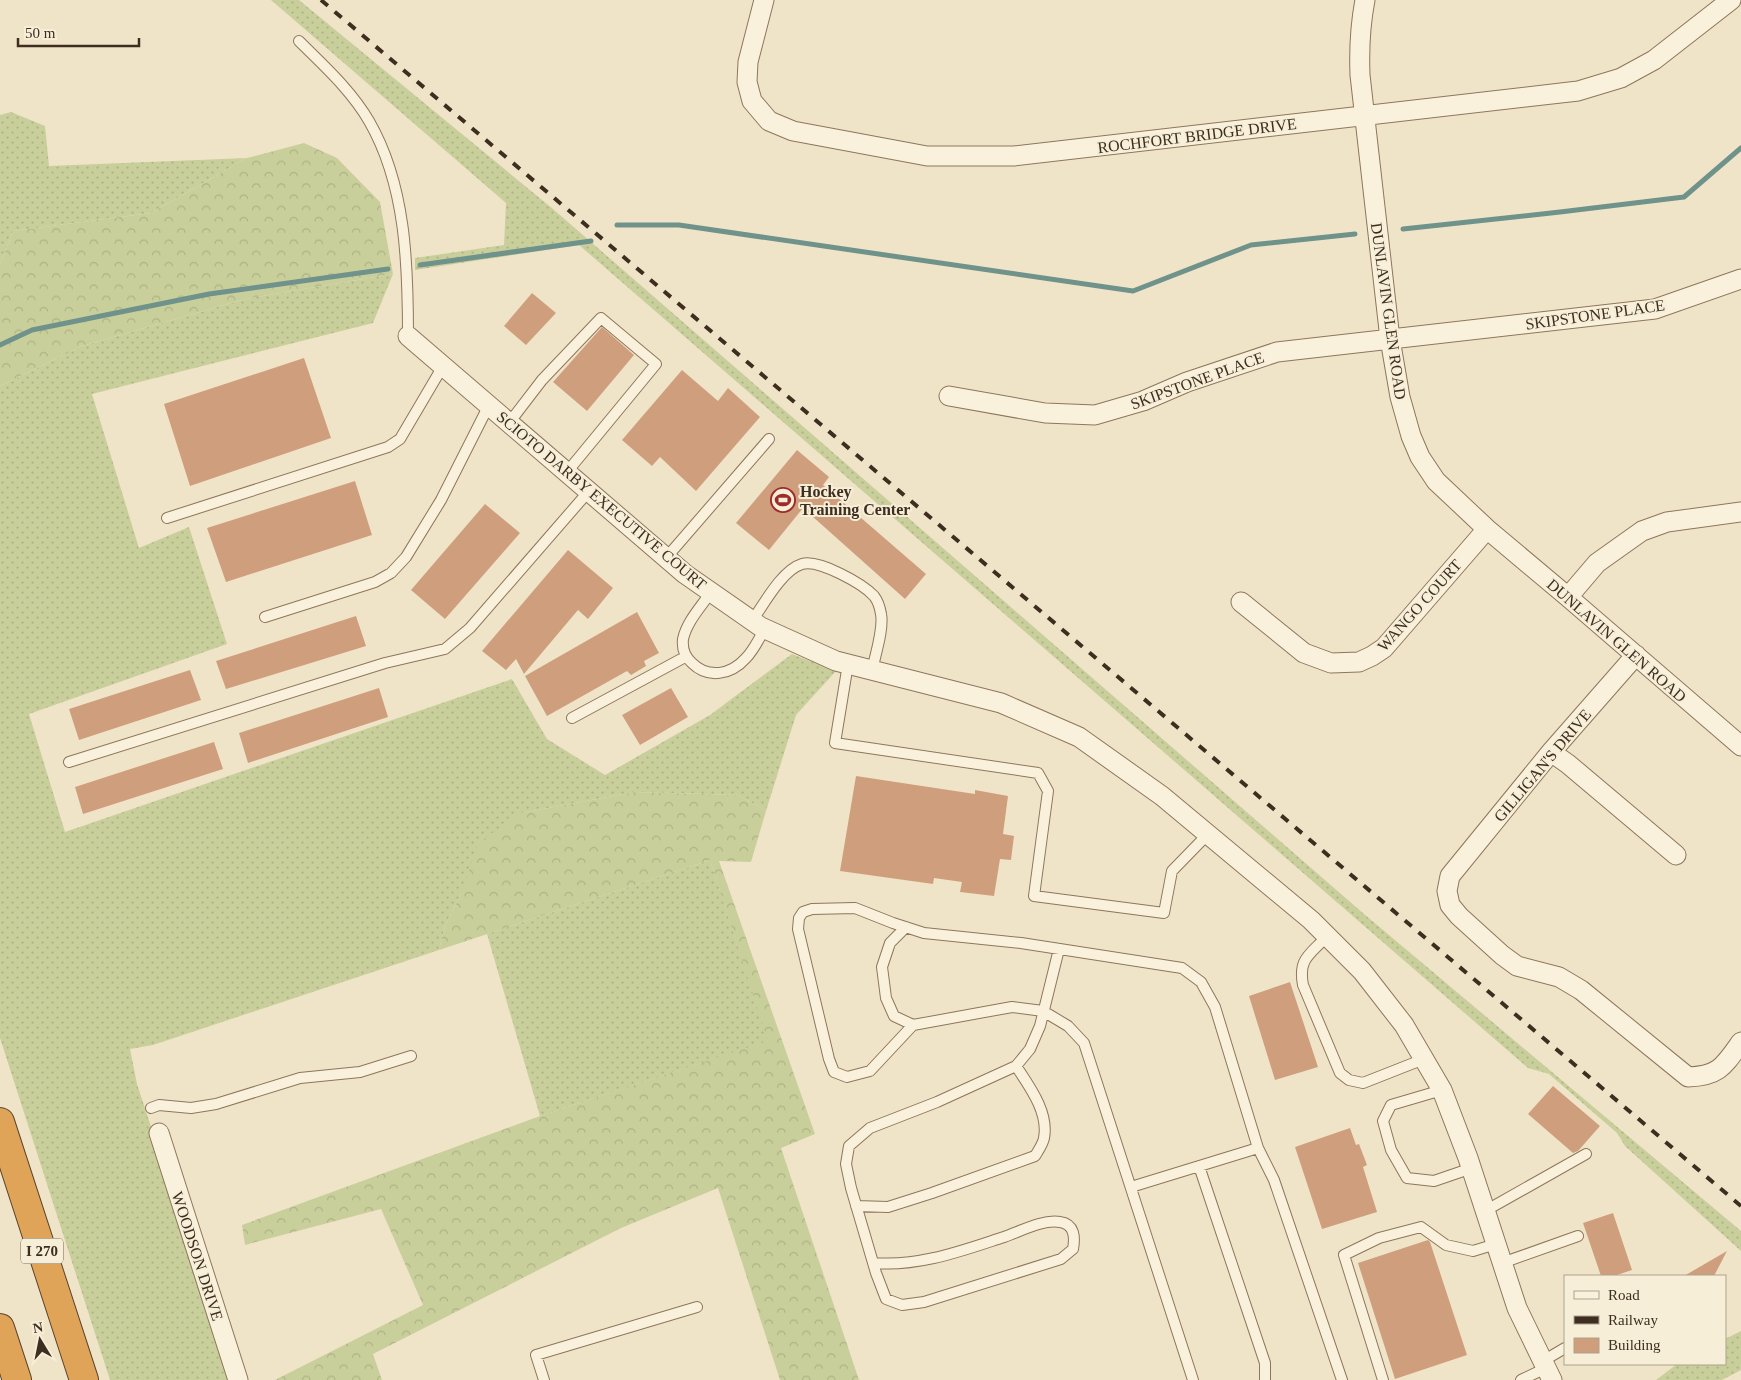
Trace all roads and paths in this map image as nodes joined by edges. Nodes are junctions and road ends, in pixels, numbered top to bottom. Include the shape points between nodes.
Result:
1 (764, 0) edge
2 (1365, 0) edge
3 (1731, 0) edge
4 (299, 41) dead end
5 (1364, 115) junction
6 (1741, 279) edge
7 (408, 336) joint
8 (1390, 339) junction
9 (443, 366) junction
10 (948, 396) dead end
11 (488, 405) junction
12 (509, 422) junction
13 (769, 439) dead end
14 (567, 472) junction
15 (589, 491) junction
16 (1741, 512) edge
17 (167, 518) dead end
18 (1487, 530) junction
19 (666, 558) junction
20 (711, 592) junction
21 (1568, 597) junction
22 (1241, 602) dead end
23 (265, 617) dead end
24 (759, 625) junction
25 (1636, 655) junction
26 (685, 657) junction
27 (848, 664) junction
28 (872, 670) junction
29 (572, 718) dead end
30 (1741, 746) edge
31 (1551, 752) junction
32 (69, 762) dead end
33 (1208, 834) junction
34 (1676, 855) dead end
35 (906, 927) junction
36 (1328, 936) junction
37 (1060, 949) junction
38 (1043, 1011) junction
39 (914, 1025) junction
40 (1741, 1042) edge
41 (411, 1056) dead end
42 (1424, 1059) junction
43 (1016, 1066) junction
44 (1442, 1090) junction
45 (151, 1108) dead end
46 (0, 1122) edge
47 (159, 1133) dead end
48 (1258, 1148) junction
49 (1586, 1154) dead end
50 (1199, 1166) junction
51 (1472, 1168) junction
52 (1130, 1187) junction
53 (856, 1206) junction
54 (1485, 1211) junction
55 (1578, 1236) dead end
56 (1496, 1244) junction
57 (873, 1263) junction
58 (1502, 1263) junction
59 (696, 1307) dead end
60 (0, 1328) edge
61 (1564, 1349) edge
62 (1547, 1370) edge
63 (17, 1380) edge
64 (84, 1380) edge
65 (238, 1380) edge
66 (544, 1380) edge
67 (1193, 1380) edge
68 (1265, 1380) edge
69 (1342, 1380) edge
70 (1383, 1380) edge
71 (1520, 1380) edge

1 - 5 street, ROCHFORT BRIDGE DRIVE via 746,82 752,101 769,121 803,133 927,156 1014,156
2 - 5 street, DUNLAVIN GLEN ROAD via 1359,46
3 - 5 street, ROCHFORT BRIDGE DRIVE via 1654,60 1621,78 1578,91
4 - 7 lane via 337,78 369,121 389,164 402,218
5 - 8 street, DUNLAVIN GLEN ROAD
6 - 8 street, SKIPSTONE PLACE via 1655,309
7 - 9 street, SCIOTO DARBY EXECUTIVE COURT
8 - 10 street, SKIPSTONE PLACE via 1277,352 1187,382 1143,402 1095,415 1045,413
8 - 18 street, DUNLAVIN GLEN ROAD via 1400,397 1410,436 1420,457 1436,481
9 - 11 street, SCIOTO DARBY EXECUTIVE COURT
9 - 17 lane via 400,439 388,447
11 - 12 street, SCIOTO DARBY EXECUTIVE COURT
11 - 23 lane via 441,500 406,557 391,573 375,582
12 - 14 street, SCIOTO DARBY EXECUTIVE COURT
12 - 14 lane via 542,380 601,318 656,364
13 - 19 lane
14 - 15 street, SCIOTO DARBY EXECUTIVE COURT
15 - 19 street, SCIOTO DARBY EXECUTIVE COURT
15 - 32 lane via 470,628 445,649 385,663
16 - 21 street via 1667,522 1642,531 1597,563
18 - 21 street, DUNLAVIN GLEN ROAD
18 - 22 street, WANGO COURT via 1384,648 1359,662 1331,663 1314,658
19 - 20 street, SCIOTO DARBY EXECUTIVE COURT
20 - 24 street, SCIOTO DARBY EXECUTIVE COURT
20 - 26 lane via 687,626 683,641
21 - 25 street, DUNLAVIN GLEN ROAD
24 - 26 lane via 746,659 731,670 710,674
24 - 27 street, SCIOTO DARBY EXECUTIVE COURT
24 - 28 lane via 771,594 791,570 803,563 838,571 874,596 879,604 882,616
25 - 30 street, DUNLAVIN GLEN ROAD
25 - 31 street, GILLIGAN'S DRIVE
26 - 29 lane
27 - 28 street, SCIOTO DARBY EXECUTIVE COURT
27 - 33 lane via 835,743 1038,773 1048,791 1034,896 1164,913 1172,871
28 - 33 street, SCIOTO DARBY EXECUTIVE COURT via 1001,703 1079,737 1162,796
31 - 34 street
31 - 40 street, GILLIGAN'S DRIVE via 1450,876 1447,891 1450,905 1517,966 1559,977 1581,990 1688,1077 1705,1076 1720,1069
33 - 36 street, SCIOTO DARBY EXECUTIVE COURT
35 - 37 lane via 924,933
35 - 39 lane via 890,943 882,967 886,998 894,1016
35 - 39 lane via 854,908 802,912 798,929 834,1072 847,1078 870,1072
36 - 42 street, SCIOTO DARBY EXECUTIVE COURT via 1374,986 1404,1025
36 - 42 lane via 1303,962 1300,971 1340,1072 1349,1080 1363,1083
37 - 38 lane
37 - 48 lane via 1182,968 1201,982 1214,1007
38 - 39 lane via 1012,1007
38 - 43 lane via 1030,1049
38 - 52 lane via 1068,1026 1084,1042
41 - 45 lane via 360,1072 300,1078 216,1104 191,1108 159,1105
42 - 44 street, SCIOTO DARBY EXECUTIVE COURT
43 - 53 lane via 870,1128 849,1146 846,1164
43 - 53 lane via 1043,1117 1044,1138 1035,1156 888,1207
44 - 51 street, SCIOTO DARBY EXECUTIVE COURT
44 - 51 lane via 1391,1105 1383,1121 1391,1150 1407,1178 1434,1181
46 - 64 highway, I 270
47 - 65 street, WOODSON DRIVE
48 - 50 lane
48 - 69 lane via 1274,1180
49 - 54 lane
50 - 52 lane
50 - 68 lane via 1265,1363
51 - 54 street, SCIOTO DARBY EXECUTIVE COURT
52 - 67 lane
53 - 57 lane
54 - 56 street, SCIOTO DARBY EXECUTIVE COURT
55 - 58 lane
56 - 58 street, SCIOTO DARBY EXECUTIVE COURT
56 - 70 lane via 1473,1251 1446,1245 1422,1227 1379,1238 1344,1255
57 - 57 lane via 917,1263 1044,1223 1061,1222 1070,1226 1075,1237 1073,1249 1061,1259 924,1302 902,1305 886,1299
58 - 62 street, SCIOTO DARBY EXECUTIVE COURT via 1517,1308
59 - 66 lane via 536,1355
60 - 63 highway
61 - 62 lane
62 - 71 lane

